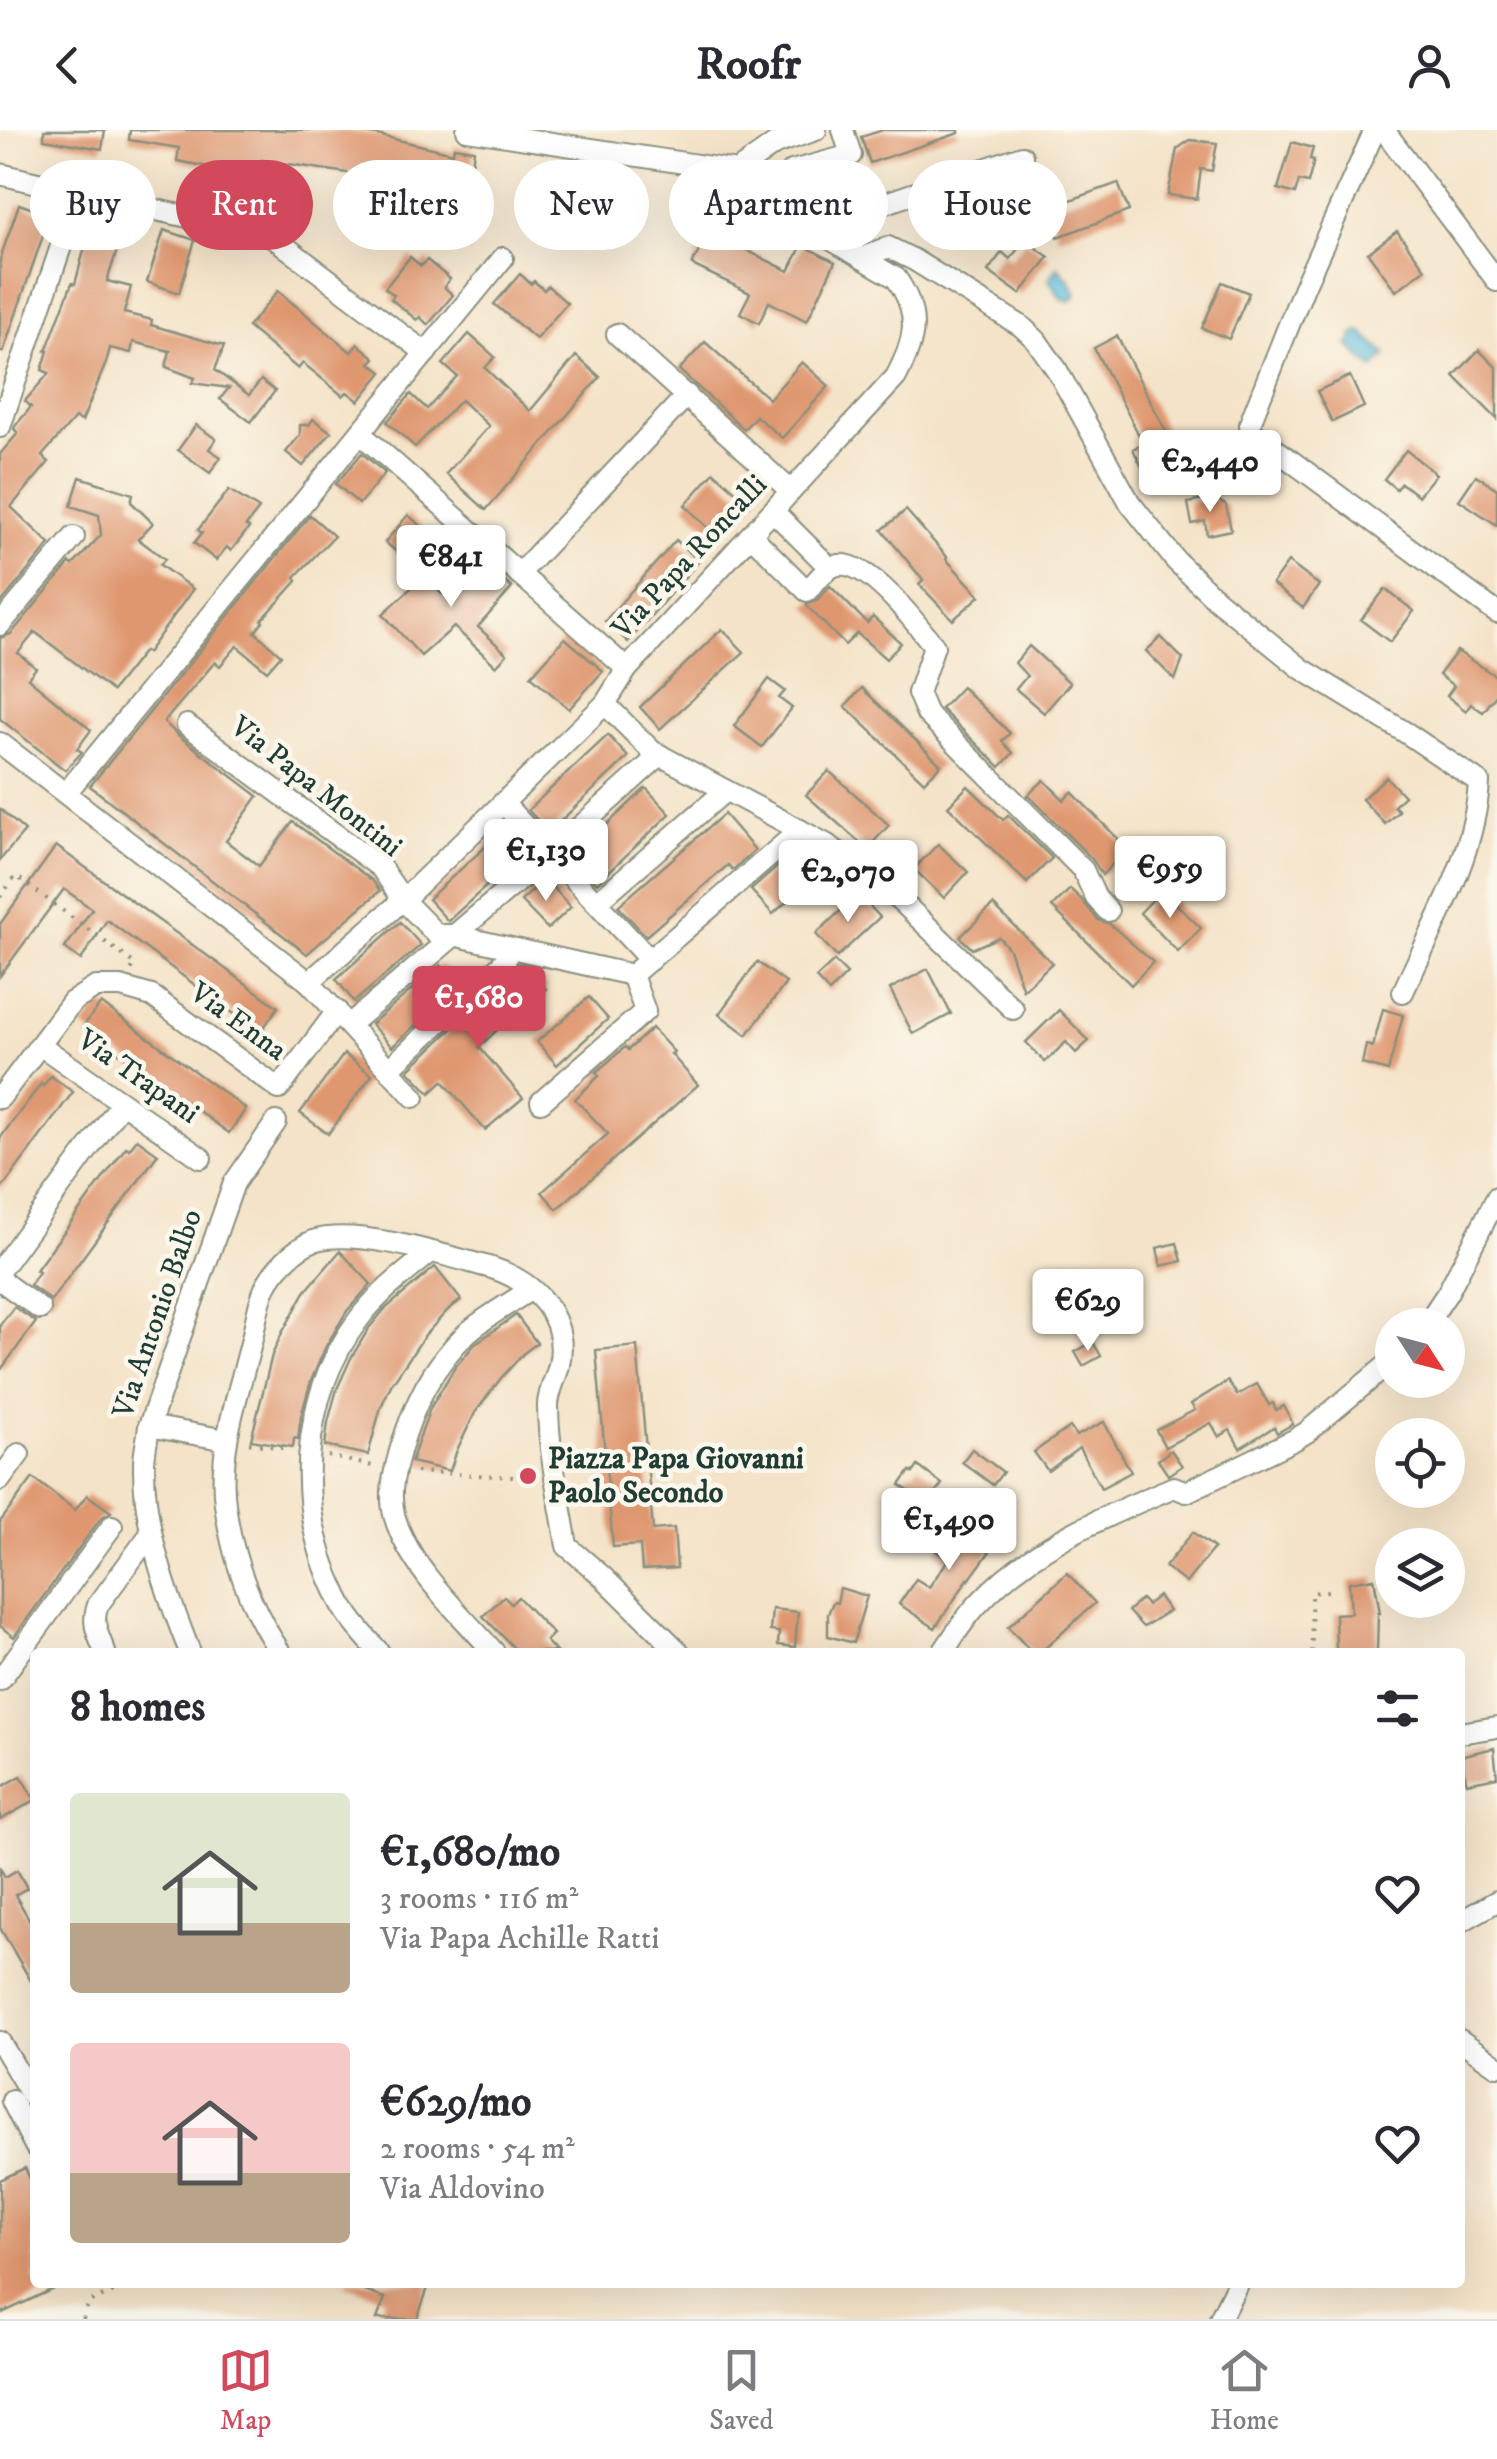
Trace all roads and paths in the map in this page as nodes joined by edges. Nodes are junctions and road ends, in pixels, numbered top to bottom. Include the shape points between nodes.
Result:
1 (467, 130) edge
2 (816, 130) edge
3 (843, 130) edge
4 (1375, 130) edge
5 (1384, 130) edge
6 (1022, 156) dead end
7 (670, 160) edge
8 (753, 160) edge
9 (833, 160) edge
10 (0, 174) edge
11 (30, 181) edge
12 (888, 202) edge
13 (156, 210) edge
14 (60, 250) edge
15 (848, 250) edge
16 (503, 258) dead end
17 (862, 258) junction
18 (1497, 281) edge
19 (617, 334) dead end
20 (426, 353) junction
21 (686, 395) junction
22 (0, 426) edge
23 (360, 433) junction
24 (790, 492) junction
25 (773, 510) junction
26 (751, 534) junction
27 (74, 536) dead end
28 (830, 568) junction
29 (519, 574) junction
30 (1497, 613) edge
31 (0, 625) edge
32 (627, 669) junction
33 (604, 704) junction
34 (187, 725) dead end
35 (4, 754) edge
36 (660, 755) junction
37 (725, 791) junction
38 (66, 793) junction
39 (504, 803) junction
40 (800, 830) junction
41 (551, 852) junction
42 (0, 896) edge
43 (403, 900) junction
44 (597, 902) junction
45 (1108, 911) dead end
46 (453, 935) junction
47 (506, 960) dead end
48 (650, 960) junction
49 (632, 975) junction
50 (309, 982) junction
51 (121, 988) junction
52 (1403, 992) dead end
53 (1012, 1009) dead end
54 (344, 1018) junction
55 (40, 1045) junction
56 (389, 1068) junction
57 (414, 1097) dead end
58 (0, 1098) edge
59 (541, 1102) dead end
60 (122, 1104) junction
61 (276, 1122) dead end
62 (201, 1158) dead end
63 (1497, 1197) edge
64 (431, 1252) junction
65 (0, 1270) edge
66 (0, 1280) edge
67 (530, 1290) junction
68 (1437, 1308) edge
69 (40, 1309) dead end
70 (1375, 1375) edge
71 (150, 1426) junction
72 (226, 1440) junction
73 (308, 1452) junction
74 (19, 1454) dead end
75 (394, 1470) junction
76 (556, 1479) junction
77 (0, 1480) edge
78 (112, 1526) dead end
79 (151, 1533) junction
80 (1335, 1590) dead end
81 (103, 1648) edge
82 (188, 1648) edge
83 (277, 1648) edge
84 (375, 1648) edge
85 (490, 1648) edge
86 (675, 1648) edge
87 (945, 1648) edge
88 (1312, 1648) edge
89 (0, 1680) edge
90 (1497, 1727) edge
91 (1465, 1732) edge
92 (1497, 1900) edge
93 (1465, 1919) edge
94 (0, 2042) edge
95 (1465, 2044) edge
96 (1497, 2066) edge
97 (20, 2099) edge
98 (30, 2130) edge
99 (111, 2288) edge
100 (1235, 2288) edge
101 (83, 2319) edge
102 (1220, 2319) edge

1 - 7 street
2 - 8 street
3 - 9 street via 851,155
4 - 30 street via 1250,425
5 - 18 street
6 - 12 street
10 - 11 street
13 - 20 street via 270,235
14 - 22 street
15 - 17 street, Via Papa Roncalli
16 - 20 street
17 - 24 street, Via Papa Roncalli via 896,278 908,296 910,350 896,377
17 - 52 street via 888,247 1021,326 1057,370 1130,503 1176,561 1302,669 1479,782 1461,866
19 - 21 street
20 - 23 street
21 - 24 street
21 - 29 street
23 - 29 street
23 - 38 street
24 - 25 street, Via Papa Roncalli
25 - 26 street, Via Papa Roncalli
25 - 28 street
26 - 28 street via 807,591
26 - 32 street, Via Papa Roncalli
27 - 31 street
28 - 45 street via 856,568 915,621 934,646 918,694 926,714 1083,870
29 - 32 street
32 - 33 street, Via Papa Roncalli
33 - 36 street
33 - 39 street, Via Papa Roncalli
34 - 43 street, Via Papa Montini via 380,868
35 - 38 street
36 - 37 street
36 - 41 street
37 - 40 street
37 - 44 street
38 - 50 street
39 - 41 street
39 - 43 street, Via Papa Roncalli
40 - 48 street
40 - 53 street via 897,897
41 - 44 street
41 - 46 street
42 - 51 path via 16,876 134,964
43 - 46 street, Via Papa Montini via 437,935
43 - 50 street, Via Papa Roncalli
44 - 48 street
46 - 49 street, Via Papa Montini
46 - 54 street
47 - 56 street
48 - 49 street
49 - 59 street via 645,1011
50 - 54 street
51 - 54 street, Via Enna via 152,996 279,1089
51 - 55 street via 96,987 72,1002
54 - 56 street
55 - 58 street
55 - 60 street, Via Trapani
56 - 57 street
60 - 62 street, Via Trapani
60 - 65 street
61 - 71 street, Via Antonio Balbo via 234,1183
63 - 68 street
64 - 67 street via 512,1275
64 - 72 street via 332,1236 292,1254 266,1287
64 - 73 street via 355,1324 325,1380
66 - 69 street
67 - 75 street via 469,1332 442,1361 420,1394
67 - 76 street via 560,1330 560,1363 547,1404
70 - 87 street via 1307,1432 1186,1492 1174,1487 1084,1525 1032,1556 979,1602
71 - 72 street
71 - 79 street, Via Antonio Balbo via 144,1464
72 - 73 path
72 - 83 street via 225,1502 234,1552 258,1619
73 - 75 path
73 - 84 street via 321,1557 338,1599
74 - 77 street
75 - 76 path
75 - 85 street via 395,1520 410,1549
76 - 86 street via 567,1546
78 - 89 street
79 - 81 street via 98,1605 94,1626
79 - 82 street, Via Antonio Balbo
80 - 88 path via 1312,1593
90 - 91 street
92 - 93 street
94 - 97 street
95 - 96 street
97 - 98 street
99 - 101 path via 88,2302
100 - 102 street

